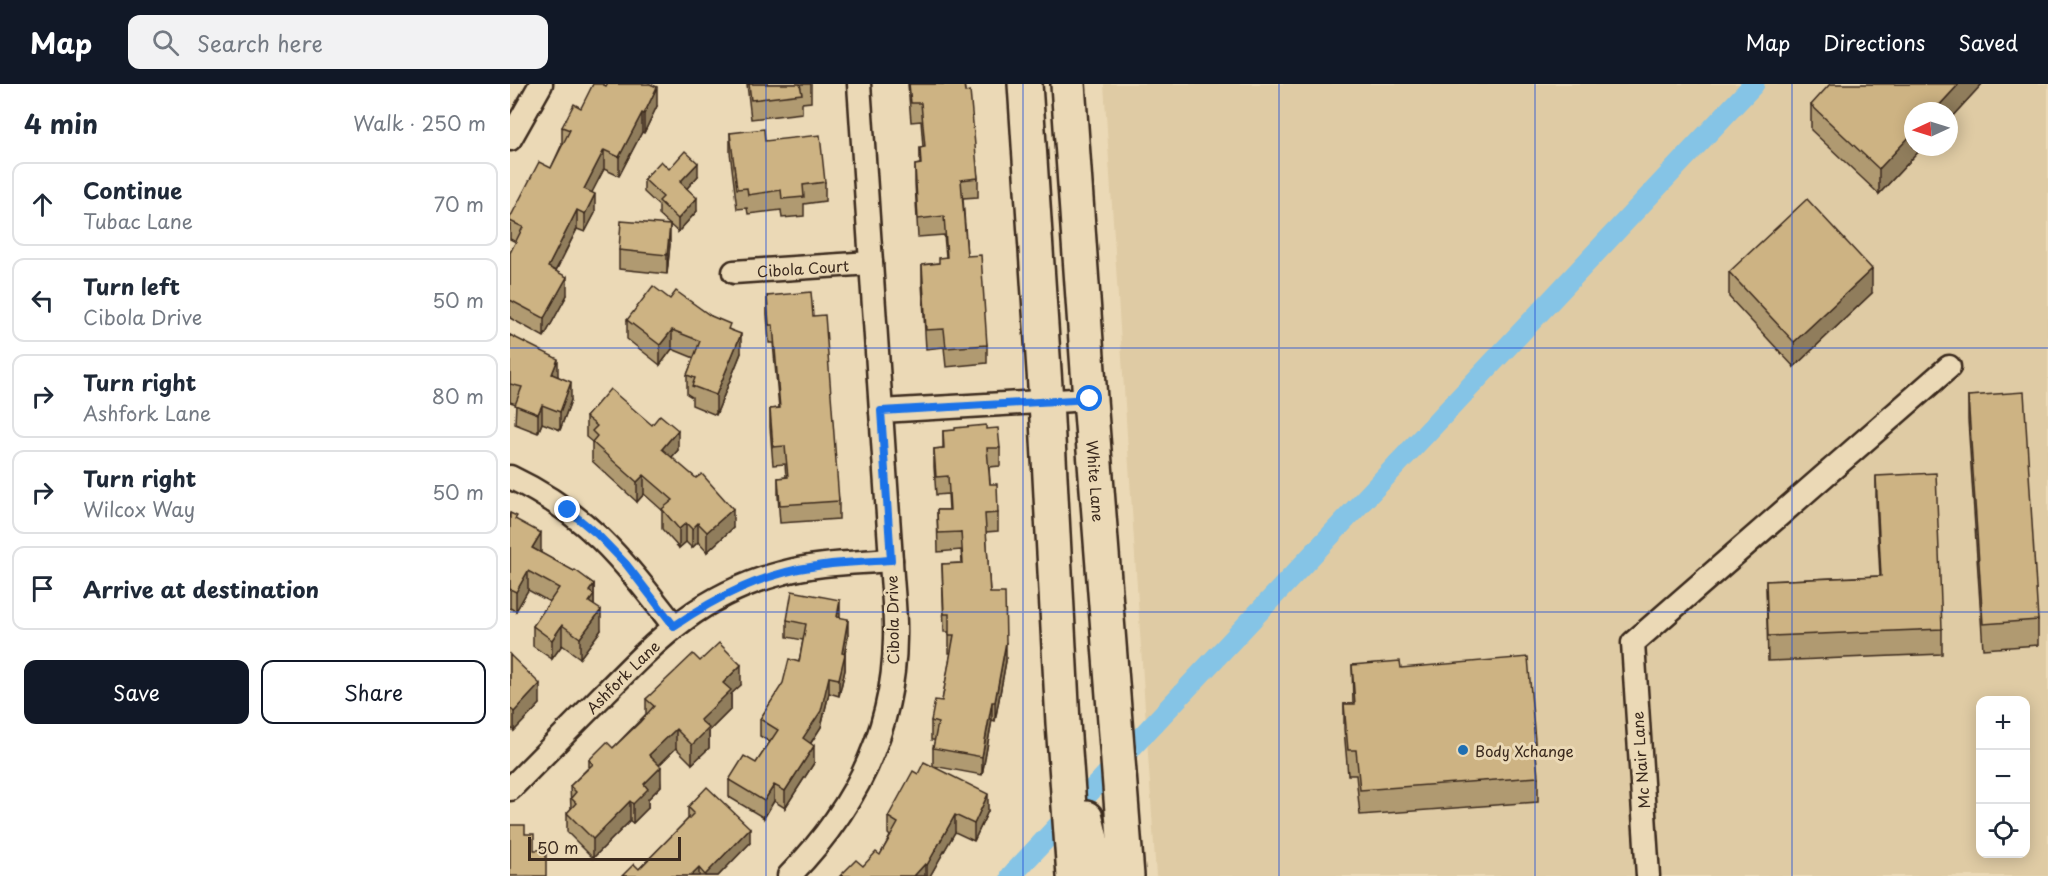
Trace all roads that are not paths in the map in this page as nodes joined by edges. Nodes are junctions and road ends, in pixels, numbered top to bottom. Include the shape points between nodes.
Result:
1 (541, 84) edge
2 (859, 84) edge
3 (1025, 84) edge
4 (1068, 84) edge
5 (510, 139) edge
6 (871, 263) junction
7 (734, 272) dead end
8 (1949, 367) dead end
9 (1090, 399) junction
10 (1046, 401) junction
11 (881, 411) junction
12 (510, 477) edge
13 (891, 560) junction
14 (674, 626) junction
15 (1063, 723) junction
16 (510, 789) edge
17 (789, 876) edge
18 (1074, 876) edge
19 (1100, 876) edge
20 (1127, 876) edge
21 (1648, 876) edge

1 - 5 street
2 - 6 street, Cibola Drive
3 - 10 main road
4 - 9 main road, White Lane
6 - 7 street, Cibola Court
6 - 11 street, Cibola Drive
8 - 21 street, Mc Nair Lane via 1633,643
9 - 10 street
9 - 20 main road, White Lane
10 - 11 street
10 - 15 main road
11 - 13 street, Cibola Drive
12 - 14 street via 568,510 598,535
13 - 14 street, Ashfork Lane via 782,573 742,586
13 - 17 street, Cibola Drive via 895,637 892,677 873,755 835,824
14 - 16 street, Ashfork Lane
15 - 18 main road
15 - 19 main road

